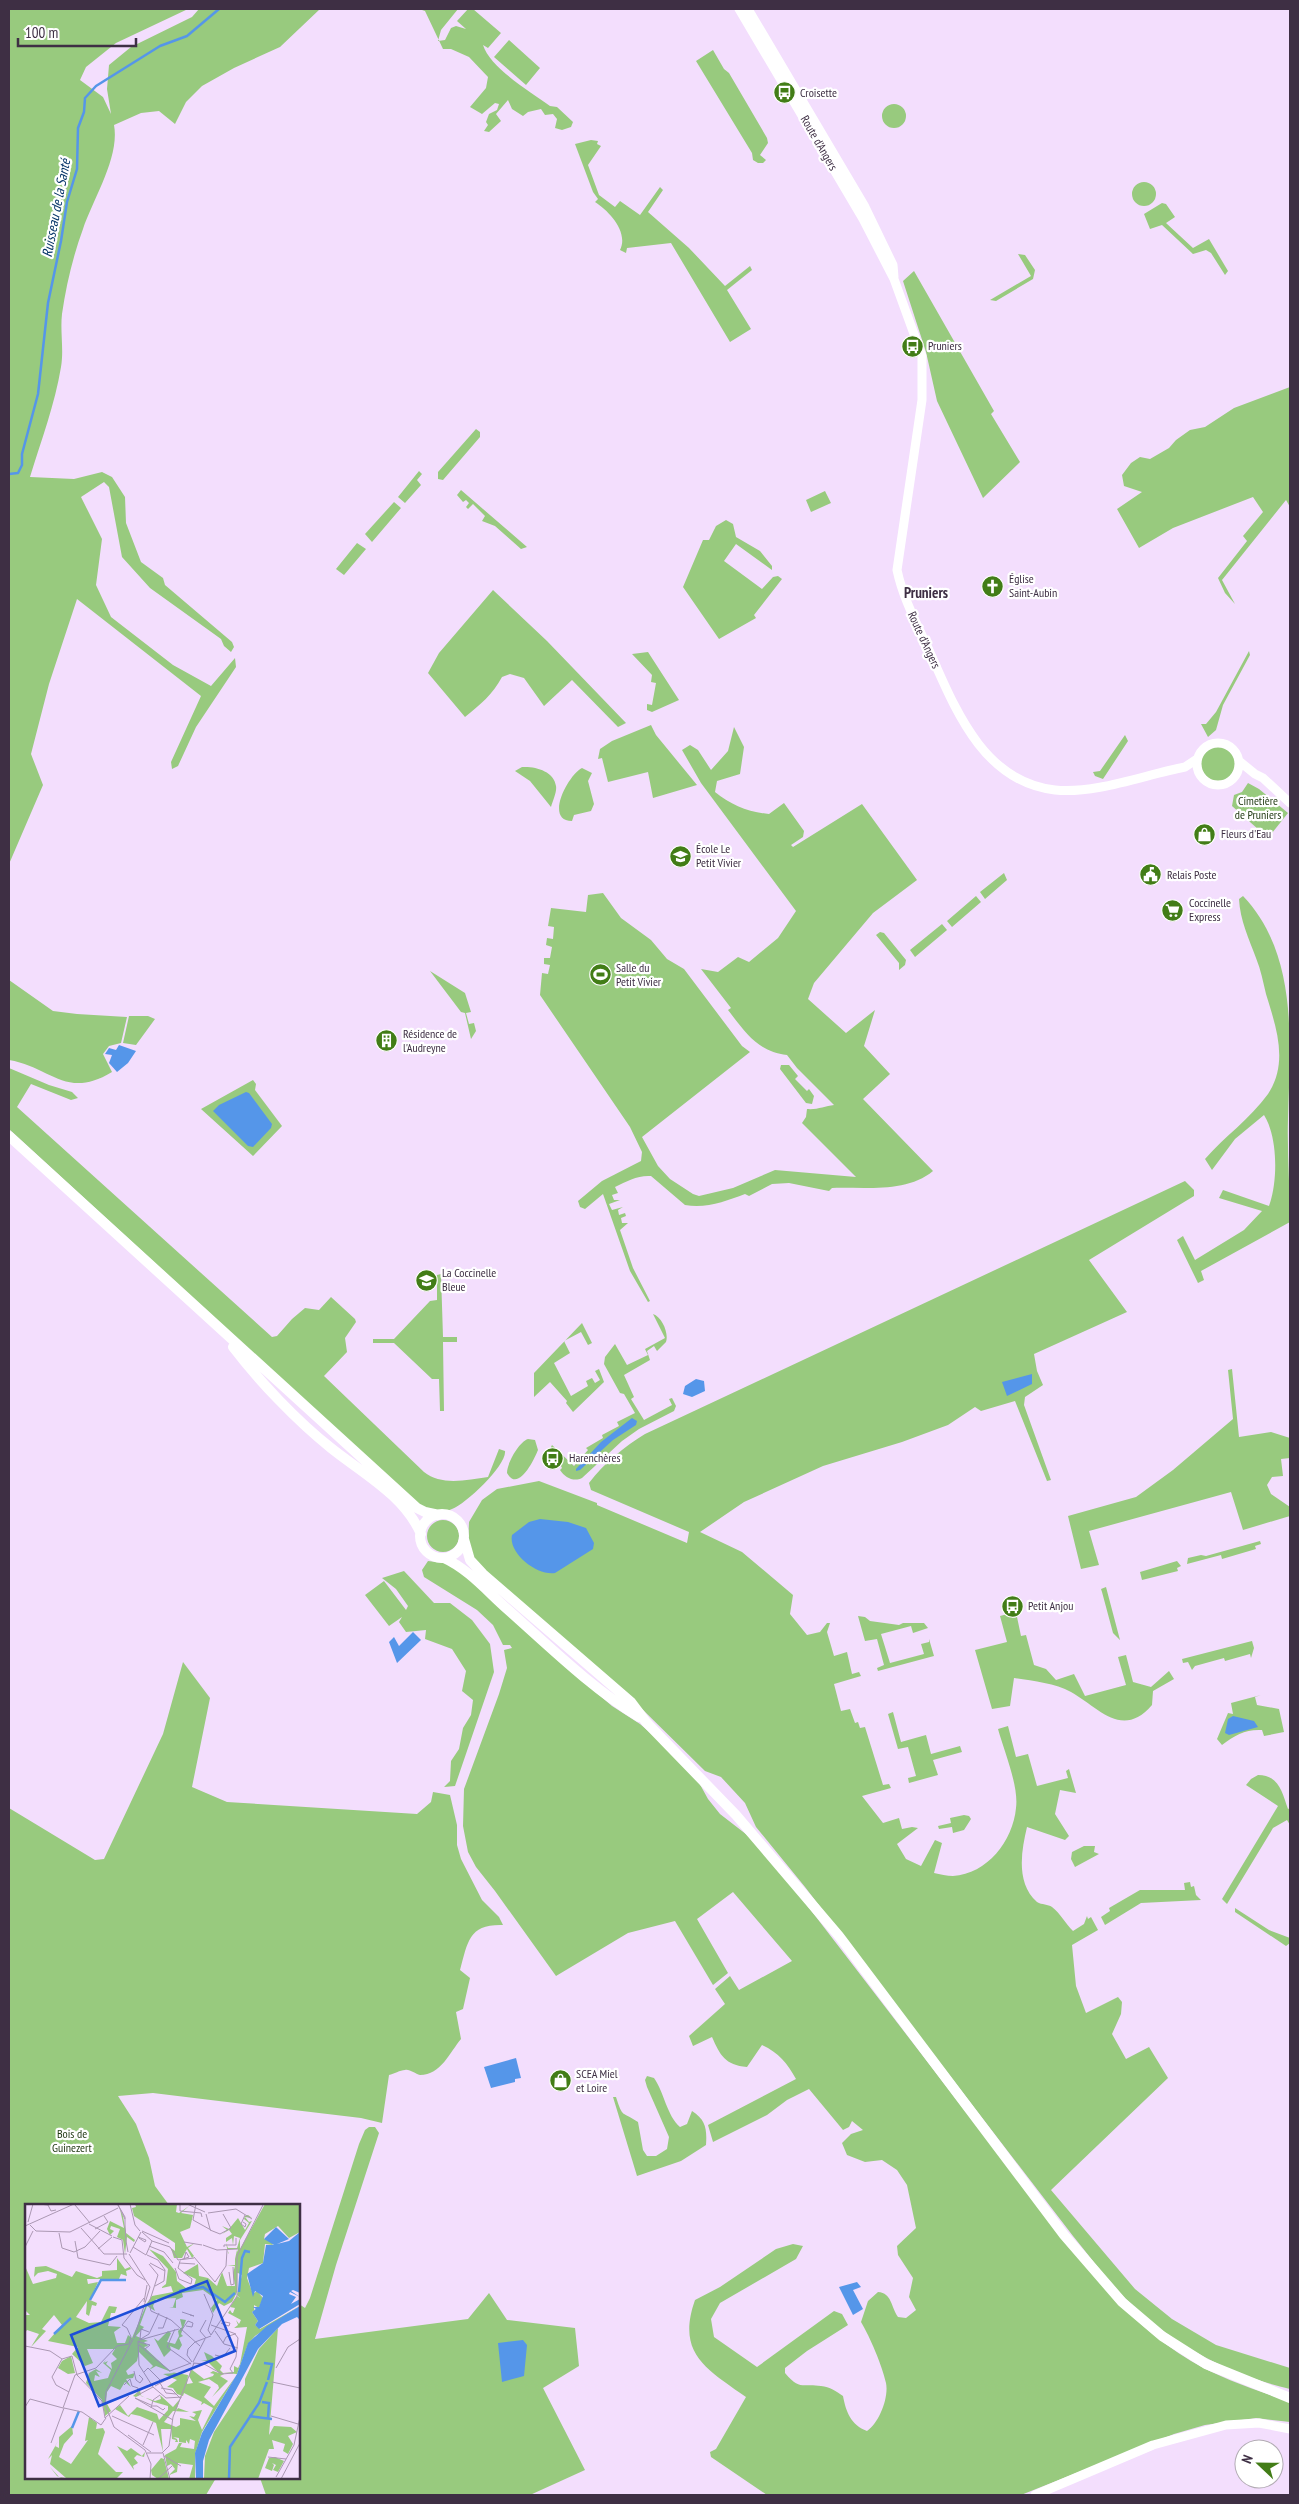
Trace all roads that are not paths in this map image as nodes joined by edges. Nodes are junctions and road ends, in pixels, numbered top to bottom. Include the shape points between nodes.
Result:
1 (739, 9) edge
2 (748, 9) edge
3 (894, 279) junction
4 (1197, 759) junction
5 (1239, 761) junction
6 (1185, 767) junction
7 (1198, 772) junction
8 (1255, 774) junction
9 (1235, 777) junction
10 (1290, 803) edge
11 (9, 1136) edge
12 (219, 1328) junction
13 (439, 1514) junction
14 (421, 1534) junction
15 (464, 1539) junction
16 (444, 1558) junction
17 (646, 1722) junction
18 (1257, 2384) junction
19 (1290, 2393) edge
20 (1290, 2398) edge
21 (1290, 2429) edge
22 (1035, 2495) edge

1 - 3 street, Route d'Angers via 866,225
2 - 3 street, Route d'Angers via 864,205 893,265
3 - 6 street, Route d'Angers via 919,348 924,374 897,570 904,598 966,727 980,748 1008,773 1026,783 1048,788 1093,788
4 - 5 street via 1206,746 1220,743 1229,746
4 - 6 street, Route d'Angers
4 - 7 street
5 - 8 street
5 - 9 street
6 - 7 street
7 - 9 street via 1205,782 1218,787
8 - 9 street
8 - 10 street
11 - 12 main road
12 - 13 main road via 417,1508
12 - 14 main road via 255,1377 330,1447 369,1476 405,1510
13 - 14 main road via 427,1521
13 - 15 main road via 456,1519 463,1528
14 - 16 main road via 426,1550
15 - 16 main road via 457,1552
15 - 17 main road via 470,1560 631,1702
16 - 17 main road via 458,1564 591,1685
17 - 18 main road via 736,1814 839,1936 1064,2235 1122,2302 1162,2336 1206,2364
18 - 19 main road
18 - 20 main road
21 - 22 street via 1244,2422 1217,2427 1153,2445

